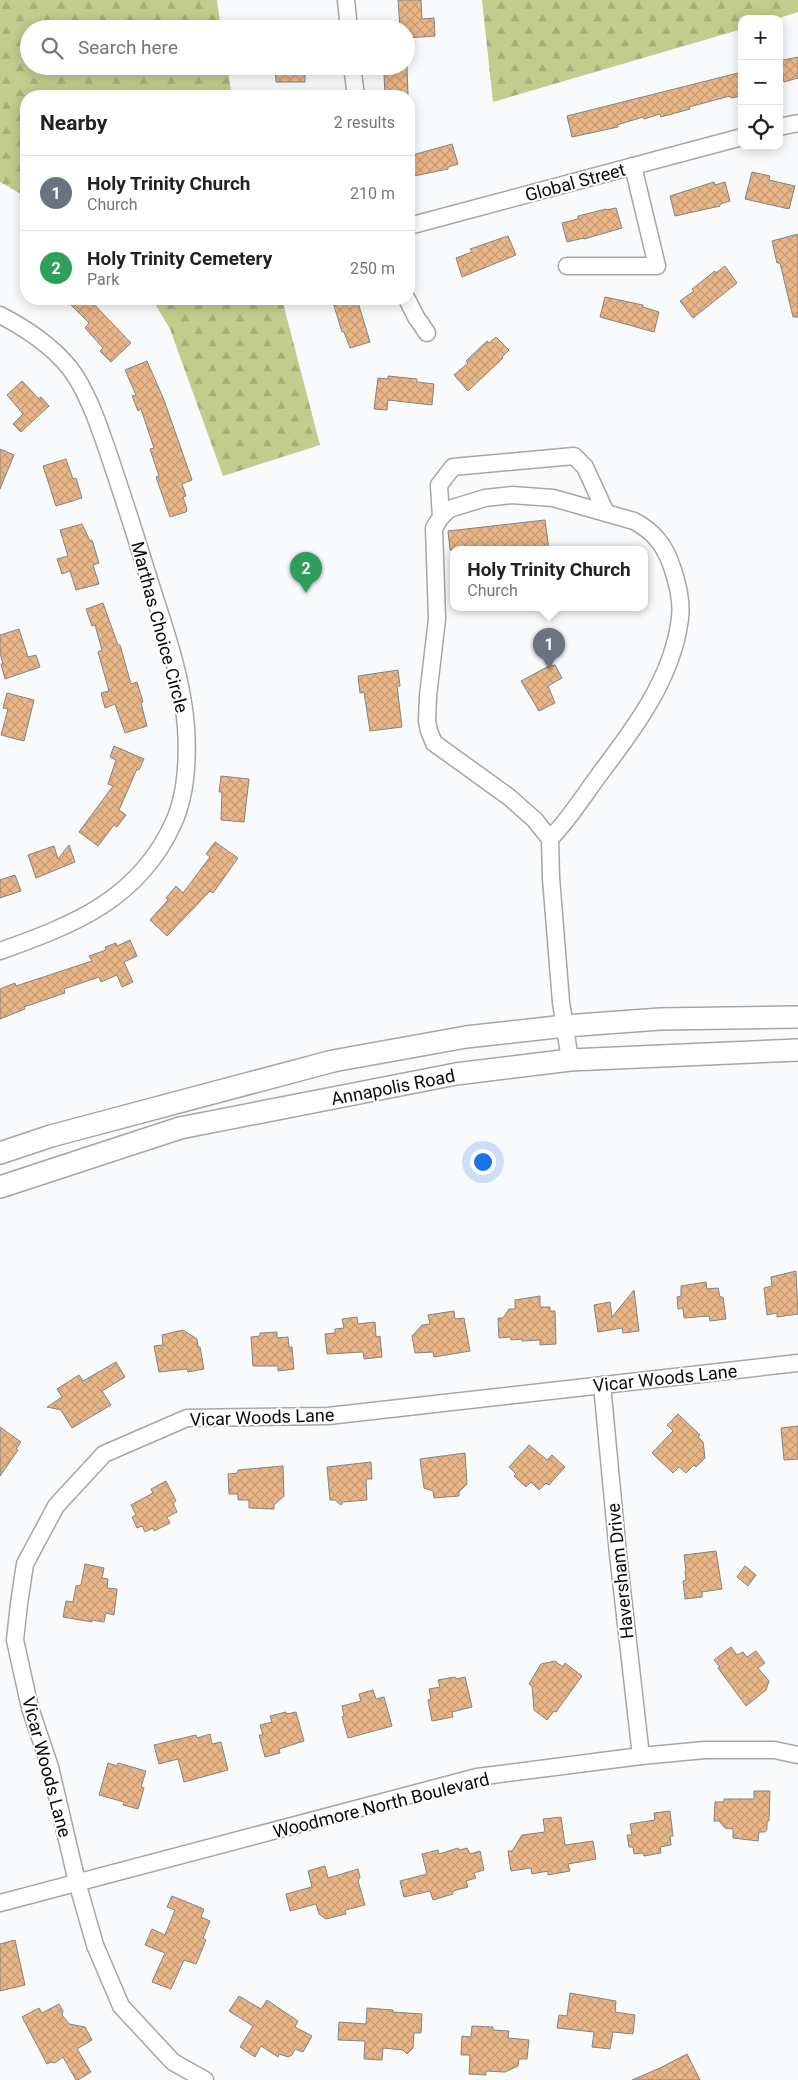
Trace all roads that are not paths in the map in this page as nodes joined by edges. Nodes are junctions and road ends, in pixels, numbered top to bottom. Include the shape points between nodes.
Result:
1 (346, 0) edge
2 (348, 20) edge
3 (353, 75) edge
4 (355, 90) edge
5 (798, 123) edge
6 (783, 126) edge
7 (738, 138) edge
8 (633, 166) junction
9 (415, 224) edge
10 (567, 266) dead end
11 (411, 305) edge
12 (2, 322) edge
13 (427, 333) dead end
14 (606, 513) junction
15 (440, 517) junction
16 (550, 838) junction
17 (0, 951) edge
18 (798, 1017) edge
19 (565, 1026) junction
20 (798, 1050) edge
21 (570, 1060) junction
22 (0, 1153) edge
23 (0, 1187) edge
24 (798, 1363) edge
25 (602, 1385) junction
26 (798, 1755) edge
27 (641, 1756) junction
28 (77, 1882) junction
29 (0, 1903) edge
30 (205, 2080) edge

1 - 2 street
3 - 4 street
5 - 6 street
7 - 8 street, Global Street
8 - 9 street, Global Street
8 - 10 street via 658,266
11 - 13 street
12 - 17 street, Marthas Choice Circle via 33,334 61,359 75,376 98,422 132,521 178,678 187,754 186,778 174,824 154,858 138,875 89,915
14 - 15 street via 553,498 512,495 463,504 449,509
14 - 15 street via 585,467 574,456 453,467 439,485
14 - 16 street via 646,527 665,549 679,589 680,617 672,653 646,710 563,825
15 - 16 street via 434,528 437,619 428,696 429,731 434,743 510,797
16 - 19 street
18 - 19 main road, Annapolis Road via 660,1019
19 - 21 street
19 - 22 main road, Annapolis Road via 466,1037 333,1061 51,1136
20 - 21 main road, Annapolis Road
21 - 23 main road, Annapolis Road via 456,1074 180,1128
24 - 25 street, Vicar Woods Lane
25 - 27 street, Haversham Drive
25 - 28 street, Vicar Woods Lane via 328,1416 187,1418 104,1454 56,1506 24,1564 15,1640
26 - 27 street, Woodmore North Boulevard via 774,1750 704,1750
27 - 28 street, Woodmore North Boulevard via 477,1777
28 - 29 street, Woodmore North Boulevard
28 - 30 street, Vicar Woods Lane via 95,1946 121,2006 173,2062

